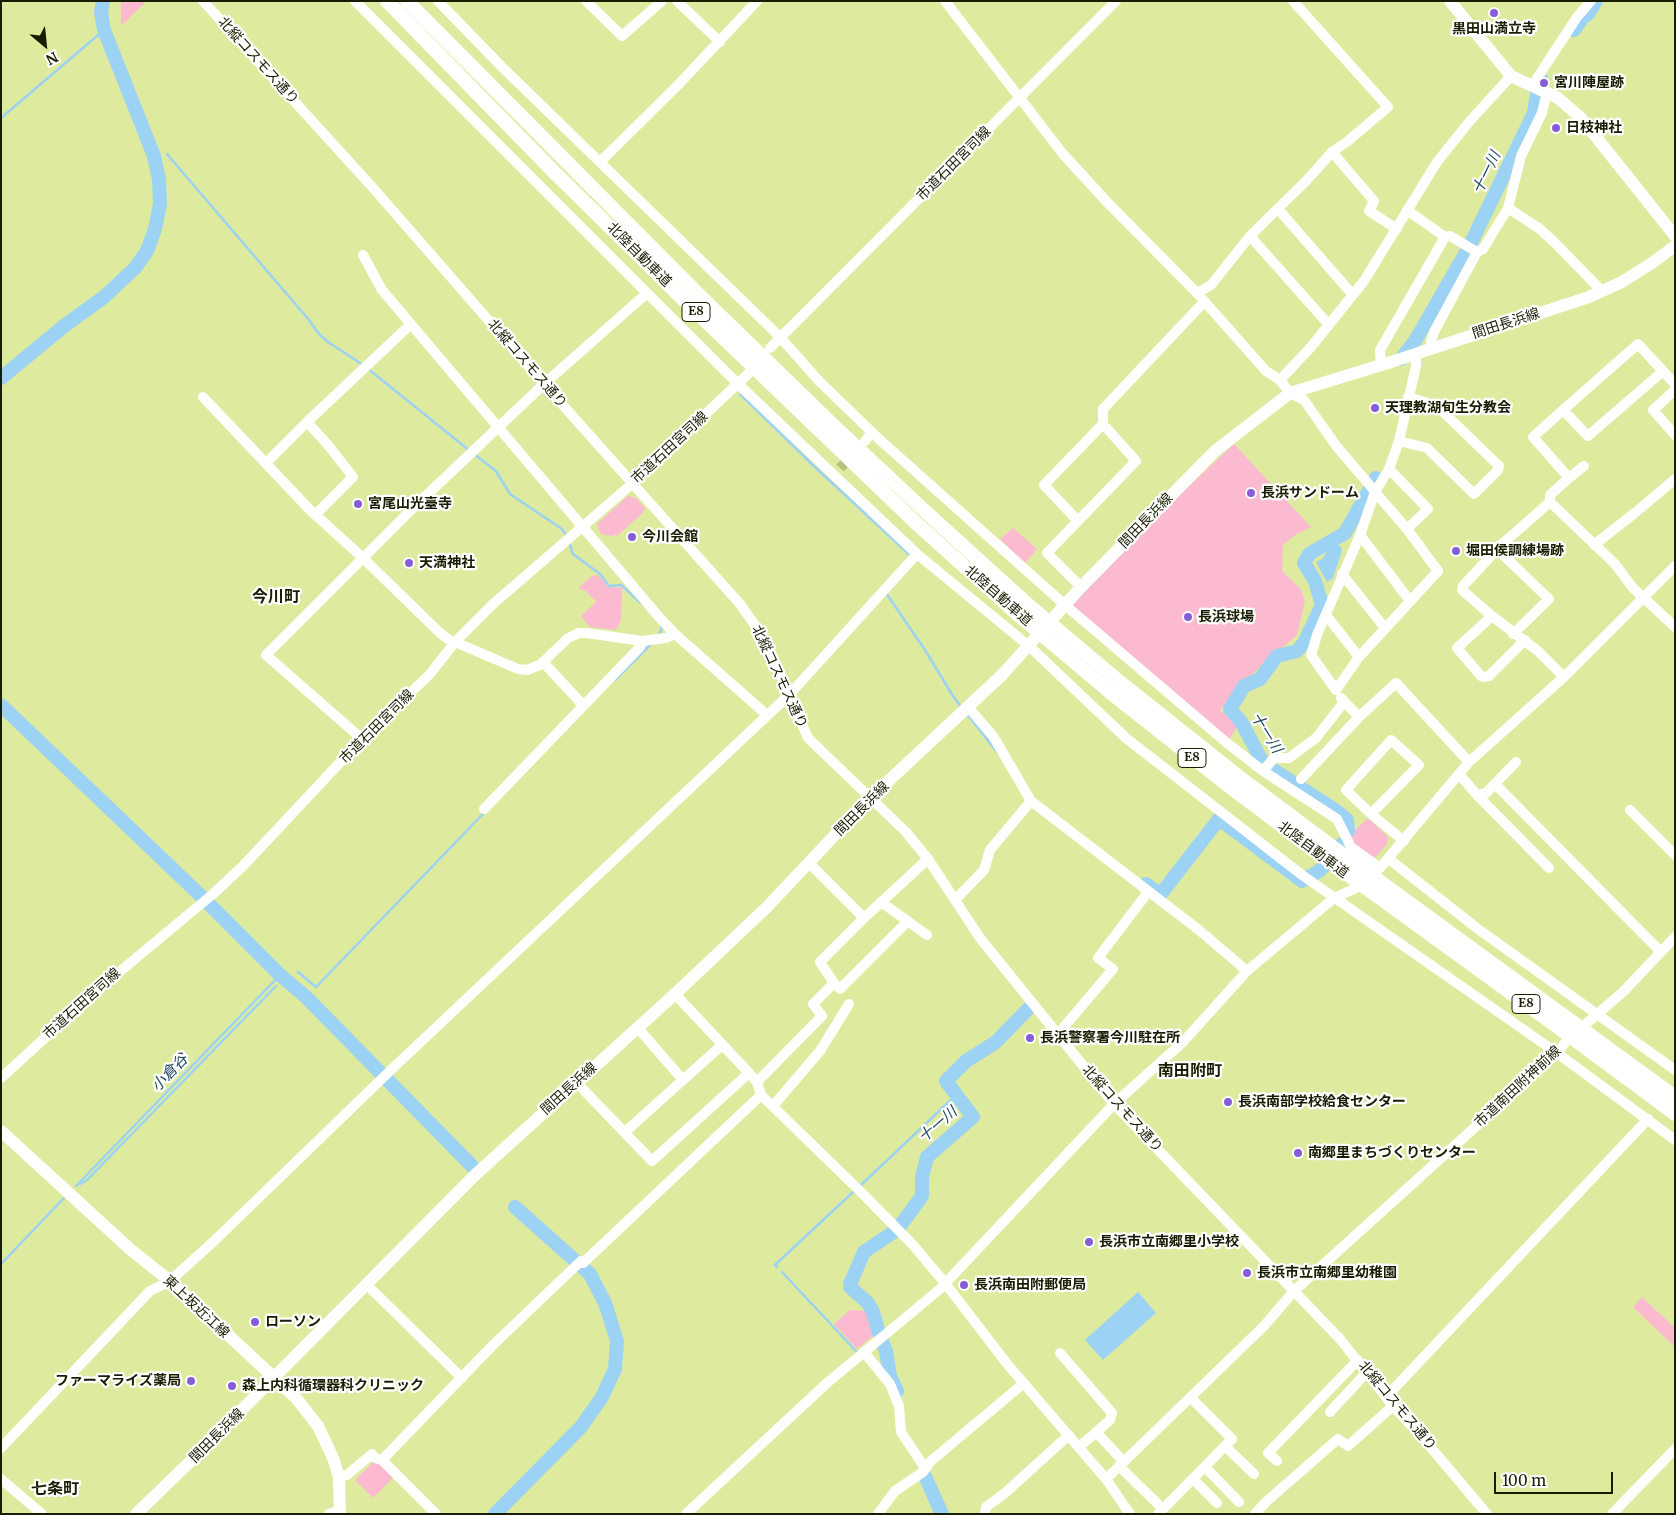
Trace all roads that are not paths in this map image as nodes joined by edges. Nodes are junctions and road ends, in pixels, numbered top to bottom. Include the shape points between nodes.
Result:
1 (204, 1) edge
2 (355, 1) edge
3 (387, 1) edge
4 (407, 1) edge
5 (438, 1) edge
6 (586, 1) edge
7 (662, 1) edge
8 (677, 1) edge
9 (757, 1) edge
10 (945, 1) edge
11 (1116, 1) edge
12 (1450, 1) edge
13 (1591, 1) edge
14 (1296, 2) edge
15 (720, 42) junction
16 (1511, 76) junction
17 (1538, 88) junction
18 (1020, 98) junction
19 (1332, 152) junction
20 (600, 162) junction
21 (1508, 208) junction
22 (1278, 209) junction
23 (1407, 210) junction
24 (1397, 229) junction
25 (1250, 236) junction
26 (1675, 236) edge
27 (1445, 237) junction
28 (1675, 246) edge
29 (1477, 252) junction
30 (363, 255) dead end
31 (1602, 292) junction
32 (1197, 293) junction
33 (646, 294) junction
34 (1353, 295) junction
35 (1204, 302) junction
36 (411, 324) junction
37 (1329, 325) junction
38 (780, 337) junction
39 (770, 348) dead end
40 (1432, 349) junction
41 (1416, 356) junction
42 (1385, 364) junction
43 (749, 372) dead end
44 (1662, 372) junction
45 (1280, 380) junction
46 (544, 384) junction
47 (738, 384) junction
48 (1675, 384) edge
49 (1675, 390) edge
50 (1290, 393) junction
51 (203, 397) dead end
52 (1408, 398) junction
53 (1563, 410) junction
54 (307, 422) junction
55 (1103, 424) junction
56 (499, 428) junction
57 (872, 432) junction
58 (1675, 435) edge
59 (864, 441) dead end
60 (1399, 441) junction
61 (266, 464) junction
62 (1584, 466) dead end
63 (1389, 469) junction
64 (1569, 478) junction
65 (1675, 479) edge
66 (633, 483) junction
67 (1375, 492) junction
68 (1550, 502) junction
69 (315, 515) junction
70 (1077, 520) junction
71 (582, 527) junction
72 (1406, 529) junction
73 (1360, 535) junction
74 (1594, 545) junction
75 (1498, 550) junction
76 (917, 554) junction
77 (363, 558) junction
78 (1675, 566) edge
79 (1342, 574) junction
80 (1082, 587) junction
81 (1642, 597) junction
82 (1410, 601) junction
83 (1065, 606) junction
84 (1326, 615) junction
85 (1492, 616) junction
86 (1675, 627) edge
87 (1385, 628) junction
88 (675, 634) junction
89 (1513, 634) junction
90 (1525, 640) junction
91 (642, 641) junction
92 (455, 642) junction
93 (1029, 646) junction
94 (1071, 650) junction
95 (1359, 657) junction
96 (543, 662) junction
97 (1564, 677) junction
98 (1336, 690) junction
99 (789, 695) junction
100 (1344, 702) junction
101 (582, 705) junction
102 (968, 707) junction
103 (767, 715) junction
104 (1359, 717) junction
105 (362, 739) junction
106 (1469, 762) junction
107 (1516, 762) dead end
108 (1266, 768) junction
109 (1459, 774) junction
110 (1301, 779) dead end
111 (1495, 784) junction
112 (1477, 796) junction
113 (870, 799) junction
114 (1031, 801) junction
115 (484, 809) dead end
116 (1630, 810) dead end
117 (1371, 814) junction
118 (1404, 841) junction
119 (1675, 854) edge
120 (928, 859) junction
121 (1389, 859) junction
122 (809, 863) junction
123 (1380, 868) junction
124 (1549, 868) dead end
125 (1381, 891) junction
126 (1148, 892) junction
127 (1334, 898) junction
128 (955, 900) junction
129 (881, 902) junction
130 (864, 918) junction
131 (908, 921) junction
132 (928, 935) dead end
133 (1675, 937) edge
134 (1661, 952) junction
135 (1247, 971) junction
136 (834, 983) junction
137 (674, 994) junction
138 (849, 1004) dead end
139 (1598, 1014) junction
140 (1587, 1023) dead end
141 (637, 1027) junction
142 (1058, 1034) junction
143 (1565, 1044) dead end
144 (722, 1045) junction
145 (1557, 1053) junction
146 (1675, 1070) edge
147 (749, 1073) junction
148 (1, 1078) edge
149 (683, 1080) junction
150 (576, 1082) junction
151 (757, 1082) junction
152 (761, 1095) junction
153 (1675, 1097) edge
154 (1114, 1104) junction
155 (772, 1106) junction
156 (1675, 1114) edge
157 (1648, 1119) junction
158 (1, 1131) edge
159 (625, 1132) junction
160 (1675, 1140) edge
161 (170, 1281) junction
162 (945, 1283) junction
163 (366, 1284) junction
164 (1294, 1290) junction
165 (864, 1352) junction
166 (1060, 1353) dead end
167 (1358, 1360) junction
168 (1367, 1372) junction
169 (274, 1378) junction
170 (462, 1378) junction
171 (1024, 1383) junction
172 (1387, 1396) junction
173 (1191, 1398) junction
174 (1393, 1406) junction
175 (1330, 1412) dead end
176 (1096, 1432) junction
177 (1069, 1435) junction
178 (1225, 1446) junction
179 (1079, 1447) junction
180 (1, 1448) edge
181 (1675, 1449) edge
182 (382, 1460) junction
183 (1277, 1461) dead end
184 (1122, 1464) junction
185 (1205, 1467) junction
186 (925, 1468) junction
187 (1254, 1474) dead end
188 (339, 1477) junction
189 (1, 1479) edge
190 (1106, 1479) junction
191 (1193, 1479) junction
192 (1239, 1502) dead end
193 (1217, 1503) dead end
194 (1160, 1511) edge
195 (337, 1513) edge
196 (42, 1514) edge
197 (136, 1514) edge
198 (436, 1514) edge
199 (686, 1514) edge
200 (878, 1514) edge
201 (984, 1514) edge
202 (1130, 1514) edge
203 (1256, 1514) edge
204 (1487, 1514) edge
205 (1612, 1514) edge

1 - 46 street, 北縦コスモス通り
2 - 33 street
3 - 94 highway, 北陸自動車道 / E8 via 703,319 916,522 1015,612
4 - 94 highway, 北陸自動車道 / E8 via 699,295 826,419 1025,602
5 - 20 street
6 - 7 street via 622,36
8 - 15 street
9 - 15 street
10 - 18 street
11 - 18 street, 市道石田宮司線
12 - 16 main road
13 - 17 street via 1577,17
14 - 19 street via 1388,108
15 - 20 street
16 - 17 main road
16 - 23 street via 1437,162
17 - 21 street via 1542,113 1521,156
17 - 26 main road via 1558,98 1580,118
18 - 32 street via 1107,202
18 - 38 street, 市道石田宮司線
19 - 22 street
19 - 24 street via 1374,201 1369,211
20 - 38 street
21 - 29 street via 1483,249
21 - 31 street via 1540,229
22 - 25 street
22 - 34 street
23 - 24 street
23 - 27 street
24 - 34 street
25 - 32 street via 1211,285
25 - 37 street
27 - 29 street via 1450,236
27 - 42 street via 1380,350
28 - 31 main road, 間田長浜線
29 - 40 street via 1434,332
30 - 36 street via 382,290
31 - 40 main road, 間田長浜線
32 - 35 street
33 - 46 street
33 - 47 street
34 - 37 street
35 - 45 street via 1266,371
35 - 55 street via 1103,409
36 - 54 street
36 - 56 street
37 - 45 street
38 - 39 street, 市道石田宮司線
38 - 57 street
40 - 41 main road, 間田長浜線
41 - 42 main road, 間田長浜線
41 - 52 street
42 - 50 main road, 間田長浜線
43 - 47 street, 市道石田宮司線
44 - 48 street
44 - 53 street via 1588,436
44 - 53 street via 1638,344
45 - 50 street
46 - 56 street
46 - 66 street, 北縦コスモス通り
47 - 66 street, 市道石田宮司線
47 - 76 street via 837,472
49 - 58 street via 1653,410
50 - 67 street via 1304,400 1337,447
50 - 80 main road, 間田長浜線 via 1215,451
51 - 61 street
52 - 60 street
52 - 60 street via 1437,406 1499,466 1498,470 1474,494 1427,448
53 - 64 street via 1533,437
54 - 61 street
54 - 69 street via 353,477
55 - 70 street via 1044,485
55 - 70 street via 1136,460
56 - 71 street
56 - 77 street
57 - 59 street
57 - 83 street
60 - 63 street
61 - 69 street
62 - 64 street
63 - 67 street
63 - 72 street via 1428,509
64 - 68 street via 1550,495
65 - 74 street
66 - 71 street, 市道石田宮司線
66 - 99 street, 北縦コスモス通り via 745,610 760,632
67 - 72 street
67 - 73 street
68 - 74 street
68 - 75 street
69 - 77 street
70 - 80 street via 1047,553
71 - 88 street
71 - 92 street, 市道石田宮司線 via 493,604
72 - 82 street via 1438,571
73 - 79 street
73 - 82 street
74 - 81 street via 1615,564
75 - 85 street via 1462,588
75 - 89 street via 1548,599
76 - 93 street
76 - 99 street
77 - 92 street via 440,633
77 - 105 street via 266,655
78 - 81 street
79 - 84 street
79 - 87 street
80 - 83 main road, 間田長浜線
81 - 86 street
81 - 97 street
82 - 87 street
83 - 93 main road, 間田長浜線
83 - 108 street
84 - 95 street
84 - 98 street via 1311,655
85 - 89 street
85 - 90 street via 1457,648 1481,676 1489,676
87 - 95 street
88 - 91 street
88 - 103 street
89 - 90 street
90 - 97 street
91 - 96 street via 579,633 568,638
91 - 101 street via 640,647
92 - 96 street via 518,669 532,669
92 - 105 street, 市道石田宮司線 via 430,674
93 - 102 main road, 間田長浜線
93 - 127 street via 1126,738
94 - 125 highway, 北陸自動車道 / E8 via 1231,770 1326,851
95 - 98 street
96 - 101 street
97 - 106 street
98 - 100 street
99 - 103 street
99 - 113 street, 北縦コスモス通り via 808,738
100 - 104 street
100 - 108 street via 1316,738 1289,758 1274,758
101 - 115 street
102 - 113 main road, 間田長浜線
102 - 114 street via 993,736
103 - 161 street
104 - 106 street via 1396,683
104 - 110 street
105 - 148 street, 市道石田宮司線 via 210,897 92,994
106 - 109 street
107 - 111 street
108 - 123 street via 1337,819 1351,847
109 - 112 street
109 - 118 street
111 - 112 street
111 - 134 street
112 - 124 street
113 - 120 street, 北縦コスモス通り via 906,832
113 - 122 main road, 間田長浜線
114 - 126 street
114 - 128 street via 990,850 984,870
116 - 119 street
117 - 117 street via 1346,790 1391,740 1419,765
117 - 118 street
118 - 121 street
120 - 128 street, 北縦コスモス通り
120 - 129 street
121 - 123 street
121 - 139 street via 1478,929
122 - 130 street
122 - 137 main road, 間田長浜線
123 - 127 street via 1356,888
125 - 153 highway, 北陸自動車道 / E8
125 - 156 highway, 北陸自動車道 / E8
126 - 135 street
126 - 142 street via 1098,958 1113,969
127 - 135 street
127 - 145 street
128 - 142 street, 北縦コスモス通り via 980,938
129 - 130 street
129 - 131 street
130 - 136 street via 820,962
131 - 132 street
131 - 136 street via 840,989
133 - 134 street
134 - 139 street
135 - 154 street via 1183,1042
136 - 151 street via 813,1004 822,1016
137 - 141 main road, 間田長浜線
137 - 144 street
138 - 155 street via 820,1051
139 - 140 street
139 - 146 street
141 - 149 street
141 - 150 main road, 間田長浜線
142 - 154 street, 北縦コスモス通り
143 - 145 street, 市道南田附神前線
144 - 147 street
144 - 149 street
145 - 157 street
145 - 164 street, 市道南田附神前線
147 - 151 street
147 - 159 street via 652,1161
149 - 159 street
150 - 159 street
150 - 163 main road, 間田長浜線 via 475,1175
151 - 152 street
152 - 155 street
152 - 170 street via 493,1345
154 - 162 street
154 - 164 street, 北縦コスモス通り
155 - 162 street via 897,1229
157 - 160 street
157 - 172 street
158 - 161 main road, 東上坂近江線 via 131,1250
161 - 169 main road, 東上坂近江線
161 - 180 street via 150,1292
162 - 165 street
162 - 171 street
163 - 169 main road, 間田長浜線
163 - 170 street
164 - 167 street, 北縦コスモス通り
164 - 173 street, 市道南田附神前線 via 1264,1326
165 - 186 street via 890,1384 899,1406 901,1432
165 - 199 street
166 - 176 street via 1112,1413 1110,1420
167 - 168 street, 北縦コスモス通り
167 - 183 street via 1268,1453
168 - 172 street, 北縦コスモス通り
168 - 175 street
169 - 188 main road, 東上坂近江線 via 296,1398 318,1426
169 - 197 main road, 間田長浜線
170 - 182 street
171 - 177 street
171 - 186 street
172 - 174 street, 北縦コスモス通り
173 - 178 street via 1232,1439
173 - 184 street, 市道南田附神前線
174 - 203 street via 1348,1446 1338,1439
174 - 204 street, 北縦コスモス通り
176 - 179 street
176 - 184 street
177 - 179 street
177 - 201 street via 986,1507
178 - 185 street
178 - 187 street
179 - 190 street
181 - 205 street
182 - 188 street via 372,1454 347,1475
182 - 198 street
184 - 190 street, 市道南田附神前線
184 - 194 street
185 - 191 street
185 - 192 street
186 - 200 street via 895,1491
188 - 195 main road, 東上坂近江線
189 - 196 street
190 - 202 street
191 - 193 street
191 - 194 street

